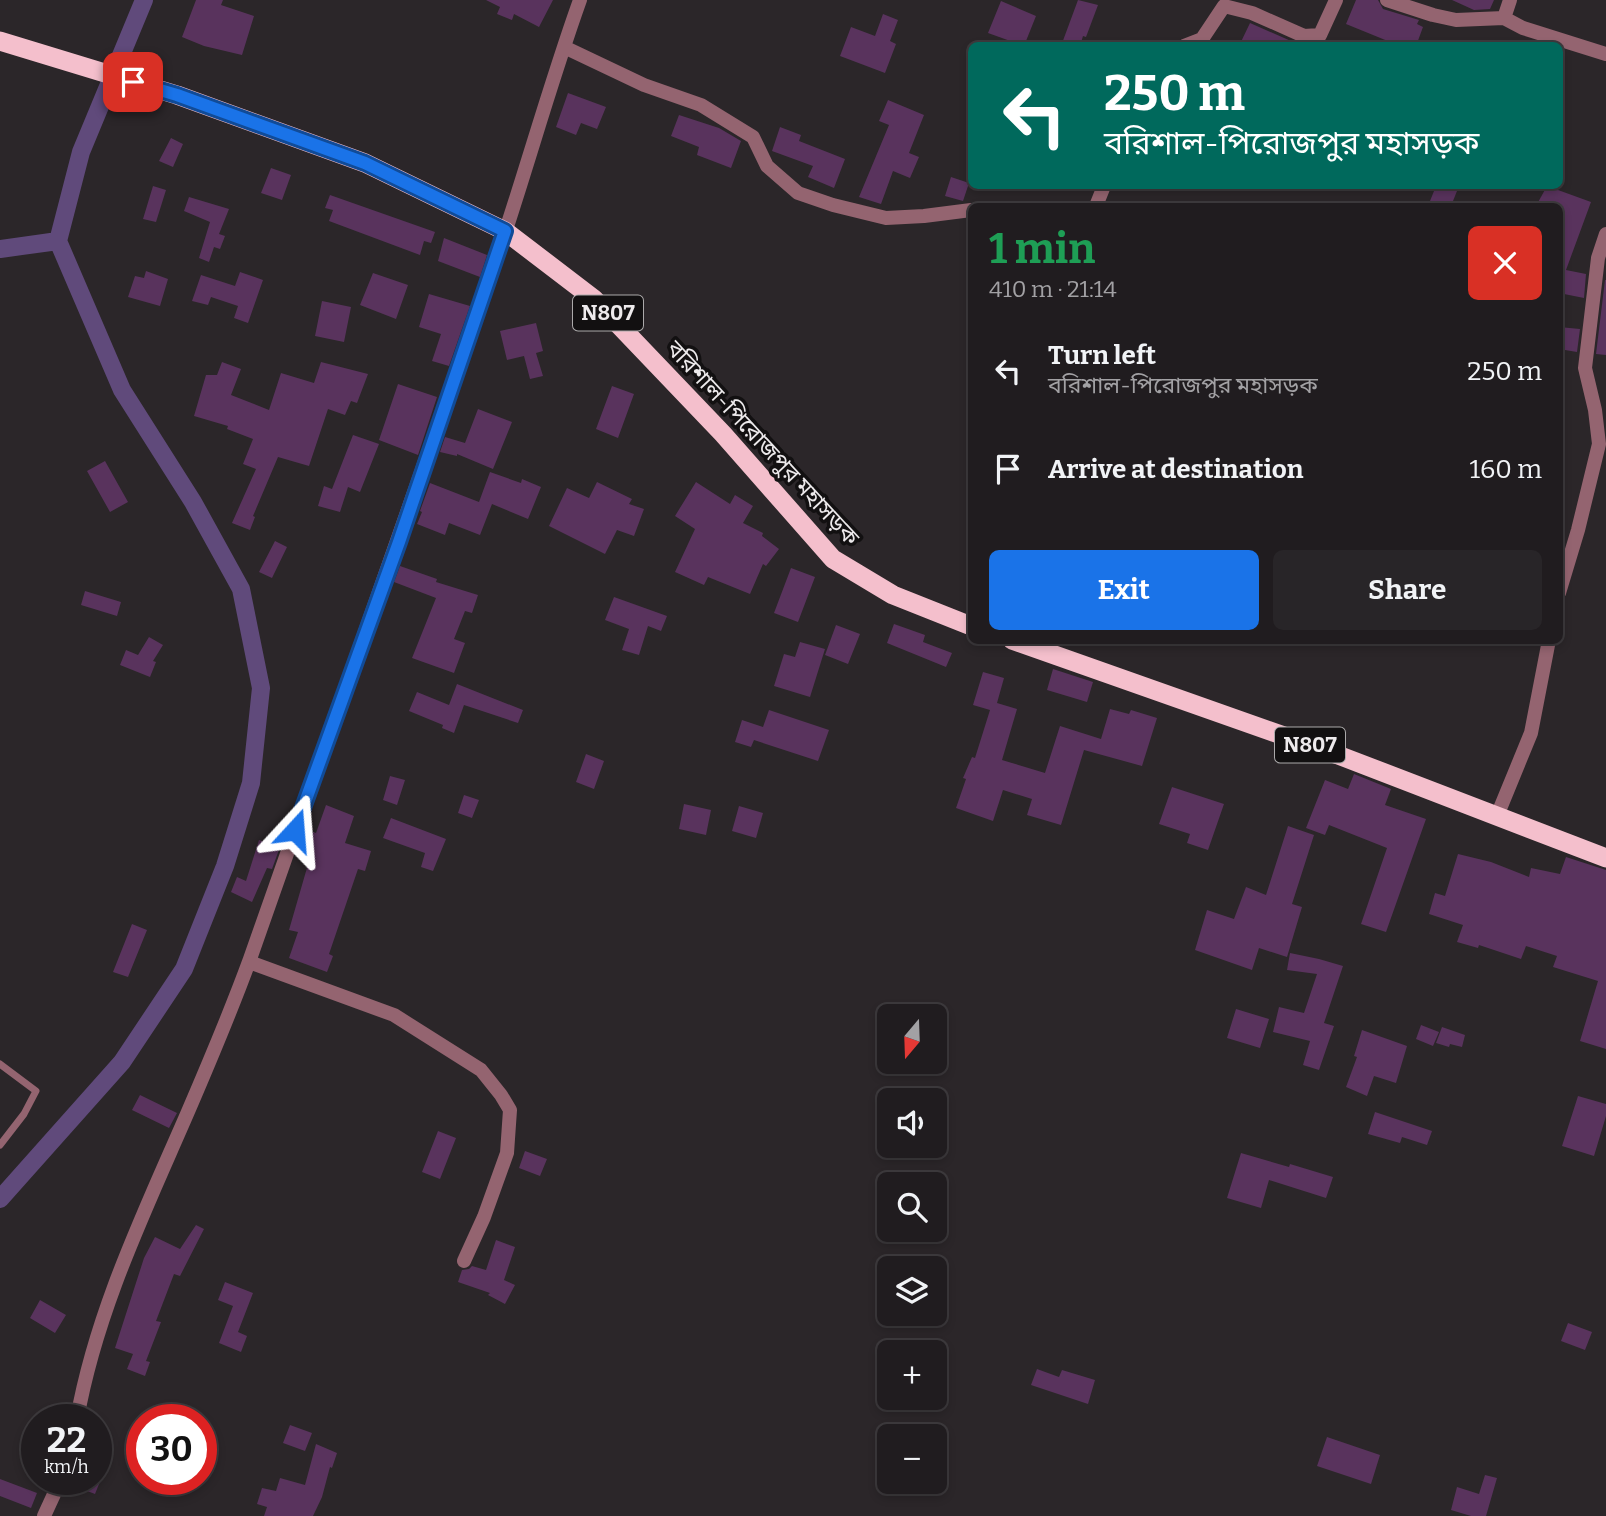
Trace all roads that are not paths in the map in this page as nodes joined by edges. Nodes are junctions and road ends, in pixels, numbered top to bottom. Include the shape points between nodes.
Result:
1 (580, 0) edge
2 (1336, 0) edge
3 (1387, 0) edge
4 (1510, 0) edge
5 (1504, 18) junction
6 (0, 41) edge
7 (1194, 42) edge
8 (564, 47) junction
9 (1606, 54) edge
10 (968, 209) edge
11 (505, 231) junction
12 (1606, 234) edge
13 (1563, 580) edge
14 (968, 625) edge
15 (1023, 644) edge
16 (1548, 644) edge
17 (1497, 816) junction
18 (1606, 858) edge
19 (249, 962) junction
20 (0, 1063) edge
21 (0, 1145) edge
22 (464, 1261) dead end
23 (80, 1404) edge
24 (54, 1495) edge
25 (44, 1516) edge

1 - 8 street
2 - 7 street via 1320,35 1304,36 1224,6 1202,39
3 - 5 street via 1456,20
4 - 5 street
5 - 9 street
6 - 11 highway, বরিশাল-পিরোজপুর মহাসড়ক / N807 via 177,95 365,163
8 - 10 street via 644,85 701,105 753,137 767,166 797,193 886,218
8 - 11 street
11 - 14 highway, বরিশাল-পিরোজপুর মহাসড়ক / N807 via 594,299 723,434 833,559 893,595
11 - 19 street
12 - 13 street via 1598,258 1585,368 1599,444
15 - 17 highway, N807
16 - 17 street via 1531,733
17 - 18 highway, N807
19 - 22 street via 394,1015 481,1070 501,1095 510,1110 507,1153
19 - 23 street via 131,1241 85,1375
20 - 21 lane via 36,1091
24 - 25 street

